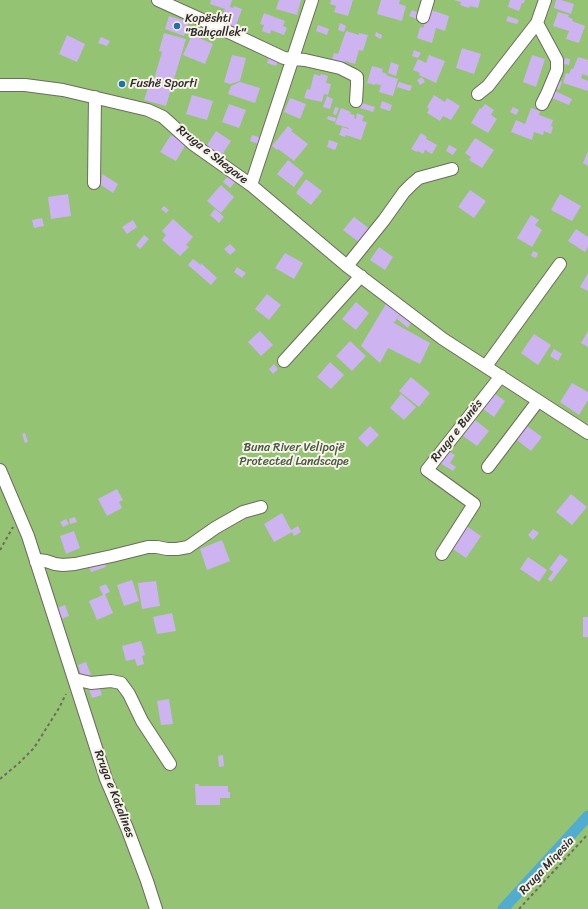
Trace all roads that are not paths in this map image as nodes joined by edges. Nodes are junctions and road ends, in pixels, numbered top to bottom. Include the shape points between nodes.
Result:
1 (158, 0) edge
2 (312, 0) edge
3 (428, 0) edge
4 (545, 0) edge
5 (423, 18) dead end
6 (537, 23) junction
7 (292, 60) junction
8 (0, 85) edge
9 (478, 94) dead end
10 (94, 98) junction
11 (356, 102) dead end
12 (542, 104) dead end
13 (452, 169) dead end
14 (94, 183) dead end
15 (251, 185) junction
16 (560, 264) dead end
17 (347, 266) junction
18 (361, 276) junction
19 (284, 361) dead end
20 (486, 366) junction
21 (501, 376) junction
22 (538, 401) junction
23 (588, 433) edge
24 (488, 468) dead end
25 (0, 470) edge
26 (261, 506) dead end
27 (442, 554) dead end
28 (36, 562) junction
29 (74, 679) junction
30 (170, 764) dead end
31 (156, 909) edge

1 - 7 street
2 - 7 street, Rruga e Shegave
3 - 5 street
4 - 6 street
6 - 9 street via 488,86
6 - 12 street via 557,60 557,70
7 - 11 street via 329,65 354,75 357,78
7 - 15 street, Rruga e Shegave
8 - 10 street via 63,90
10 - 14 street
10 - 15 street, Rruga e Shegave via 148,110 163,117 193,144
13 - 17 street via 419,178 412,184
15 - 17 street
16 - 20 street
17 - 18 street
18 - 19 street
18 - 20 street via 443,339
20 - 21 street
21 - 22 street
21 - 27 street, Rruga e Bunës via 427,470 474,504
22 - 23 street
22 - 24 street
25 - 28 street, Rruga e Katalines via 28,536
26 - 28 street via 243,512 188,547 148,547 75,564 63,565 39,560
28 - 29 street, Rruga e Katalines
29 - 30 street via 91,683 121,683
29 - 31 street, Rruga e Katalines via 106,779 127,828

